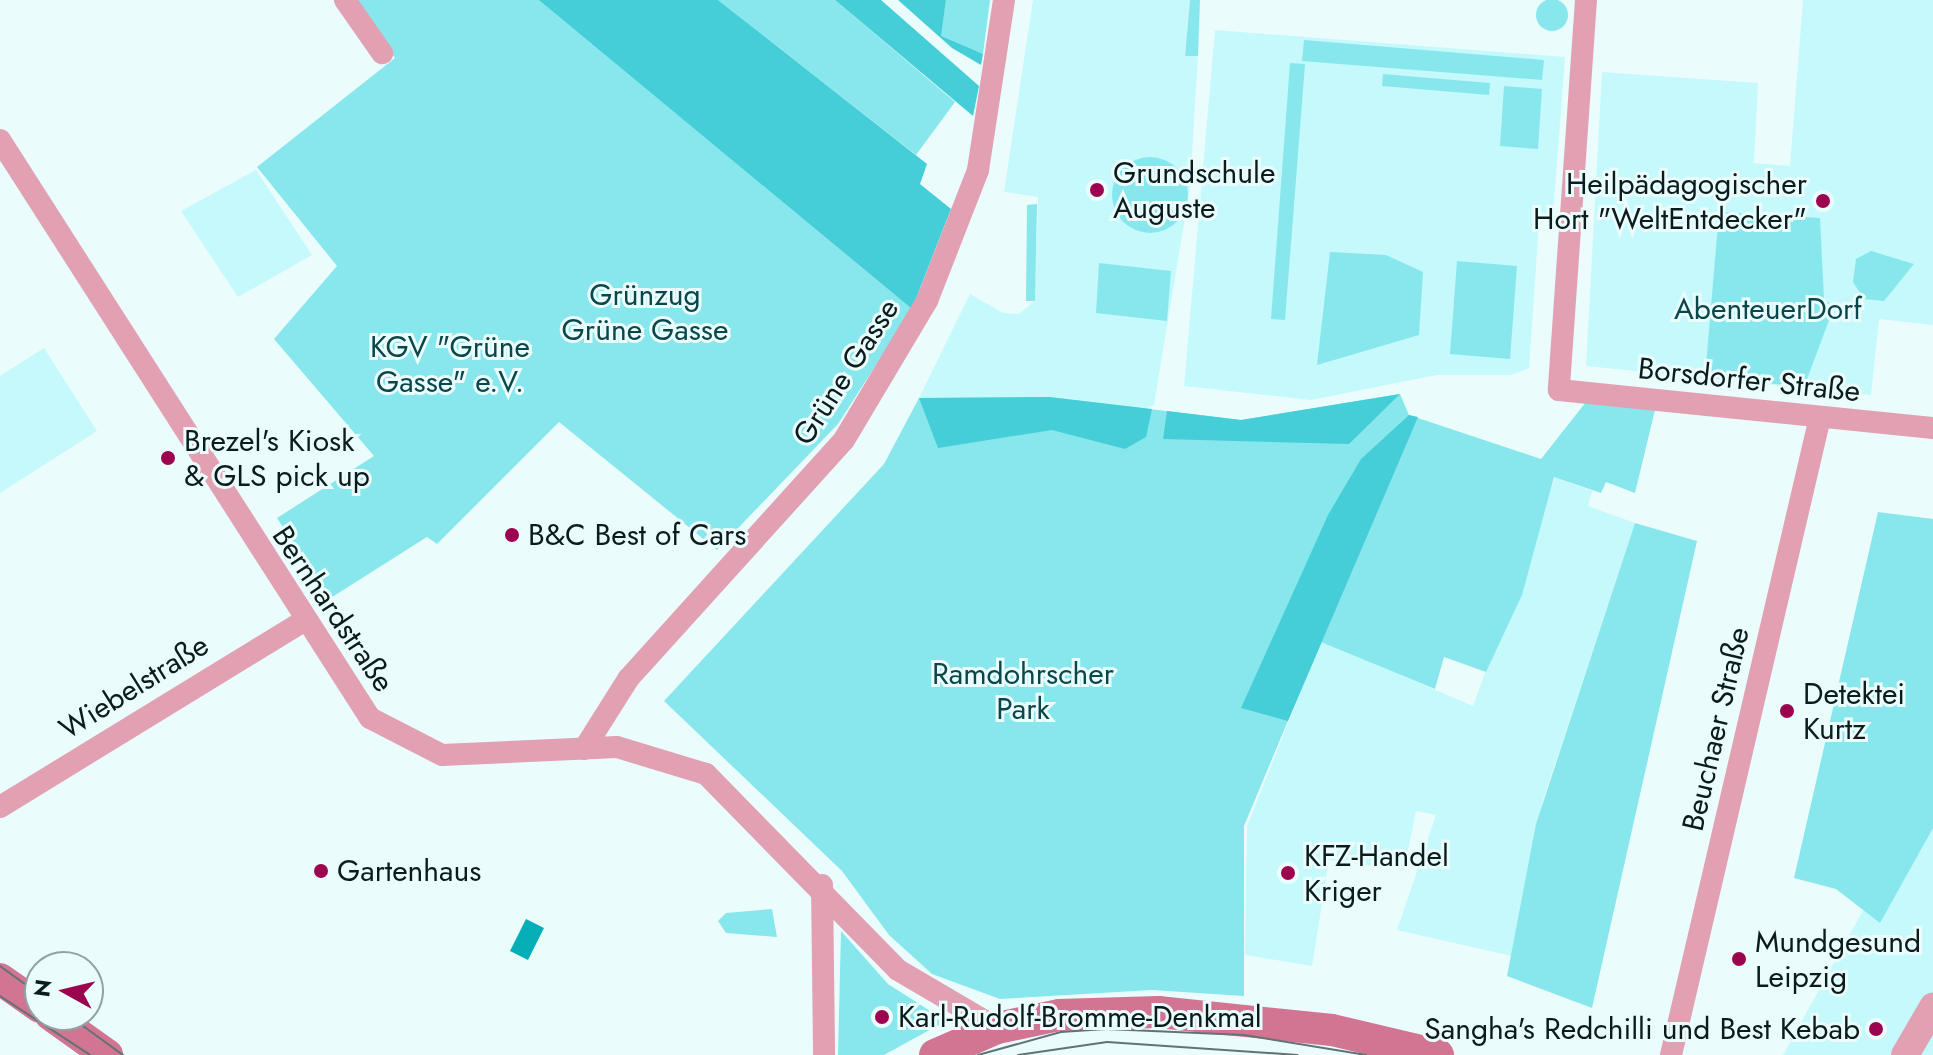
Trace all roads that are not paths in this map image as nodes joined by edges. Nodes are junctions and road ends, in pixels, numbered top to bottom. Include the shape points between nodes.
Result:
1 (345, 0) edge
2 (1004, 0) edge
3 (1586, 0) edge
4 (382, 53) dead end
5 (0, 140) edge
6 (1820, 417) junction
7 (1933, 428) edge
8 (302, 622) junction
9 (584, 749) junction
10 (0, 807) edge
11 (822, 885) junction
12 (0, 979) edge
13 (24, 996) edge
14 (1933, 1007) edge
15 (997, 1028) junction
16 (73, 1031) edge
17 (1908, 1054) edge
18 (107, 1055) edge
19 (824, 1055) edge
20 (935, 1055) edge
21 (1438, 1055) edge
22 (1671, 1055) edge

1 - 4 street
2 - 9 street, Grüne Gasse via 978,170 957,234 901,348 844,440 623,685
3 - 6 street, Borsdorfer Straße via 1559,390
5 - 8 street, Bernhardstraße
6 - 7 street, Borsdorfer Straße
6 - 22 street, Beuchaer Straße
8 - 9 street, Bernhardstraße via 362,710 427,751 456,757
8 - 10 street, Wiebelstraße
9 - 11 street, Bernhardstraße via 663,755 706,774
11 - 15 street, Bernhardstraße via 898,970
11 - 19 street
12 - 13 main road
14 - 17 street
15 - 20 main road
15 - 21 main road via 1059,1015 1181,1012 1332,1030
16 - 18 main road

